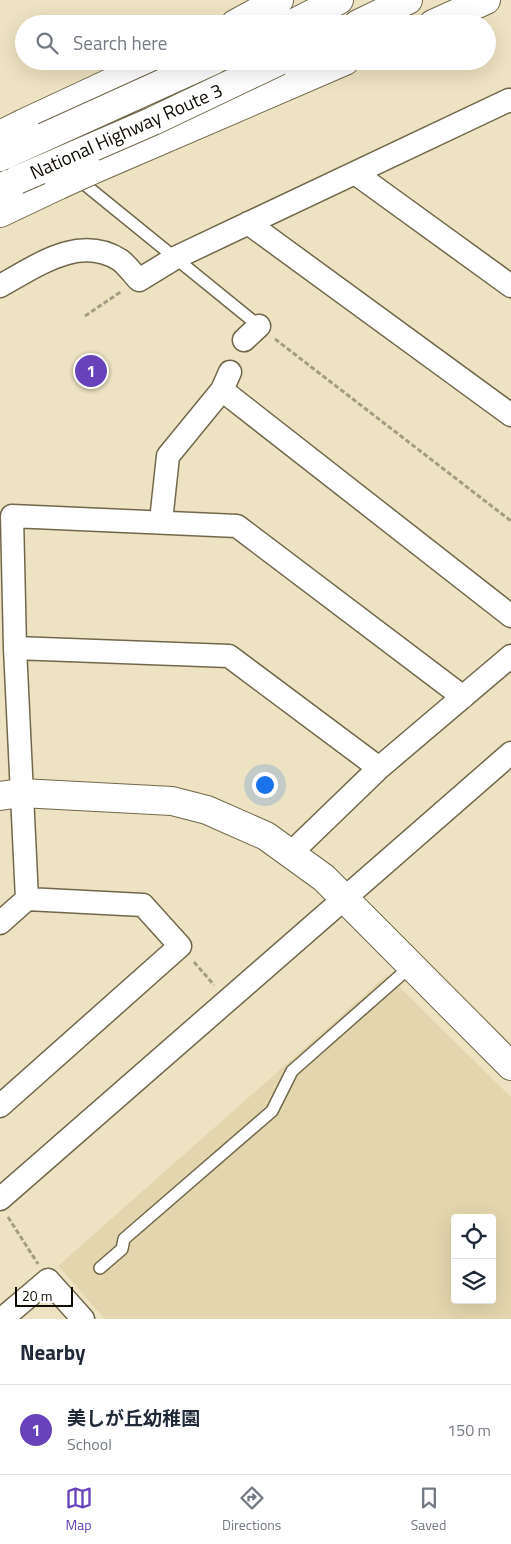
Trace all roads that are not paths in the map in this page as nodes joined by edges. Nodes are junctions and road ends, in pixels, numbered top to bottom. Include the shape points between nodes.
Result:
1 (279, 0) edge
2 (339, 0) edge
3 (408, 0) edge
4 (486, 0) edge
5 (252, 15) edge
6 (310, 15) edge
7 (377, 15) edge
8 (453, 15) edge
9 (136, 70) edge
10 (192, 70) edge
11 (261, 70) edge
12 (325, 70) edge
13 (511, 101) edge
14 (8, 125) edge
15 (0, 157) edge
16 (355, 173) junction
17 (8, 184) edge
18 (0, 214) edge
19 (248, 224) junction
20 (175, 258) junction
21 (0, 286) edge
22 (511, 286) edge
23 (251, 333) road end
24 (511, 416) edge
25 (162, 521) junction
26 (511, 616) edge
27 (15, 648) junction
28 (511, 656) edge
29 (463, 697) junction
30 (511, 753) edge
31 (379, 768) junction
32 (11, 795) edge
33 (291, 853) junction
34 (27, 899) junction
35 (344, 899) junction
36 (0, 924) edge
37 (410, 967) junction
38 (511, 1066) edge
39 (0, 1106) edge
40 (2, 1205) edge
41 (100, 1268) dead end
42 (2, 1319) edge
43 (83, 1319) edge

1 - 5 main road
2 - 6 main road
3 - 7 main road
4 - 8 main road
9 - 14 main road
10 - 15 main road, National Highway Route 3, bridge
11 - 17 main road, National Highway Route 3, bridge via 153,122
12 - 18 main road, bridge via 90,170
13 - 16 street
14 - 20 lane
16 - 19 street
16 - 22 street
19 - 20 street
19 - 24 street
20 - 21 street via 139,280 122,261 103,252 84,249 61,254
20 - 23 lane
25 - 26 street via 168,456 226,381
25 - 27 street via 12,516
25 - 29 street via 237,526
27 - 31 street via 229,656
27 - 32 street
28 - 29 street
29 - 31 street
30 - 35 street
31 - 33 street
32 - 33 main road via 172,801 231,819
32 - 34 street
33 - 35 main road via 324,878
34 - 36 street
34 - 39 street via 143,905 180,946
35 - 37 main road
35 - 40 street
37 - 38 main road
37 - 41 lane via 292,1071 272,1111 124,1239 122,1249
42 - 43 street via 48,1280

